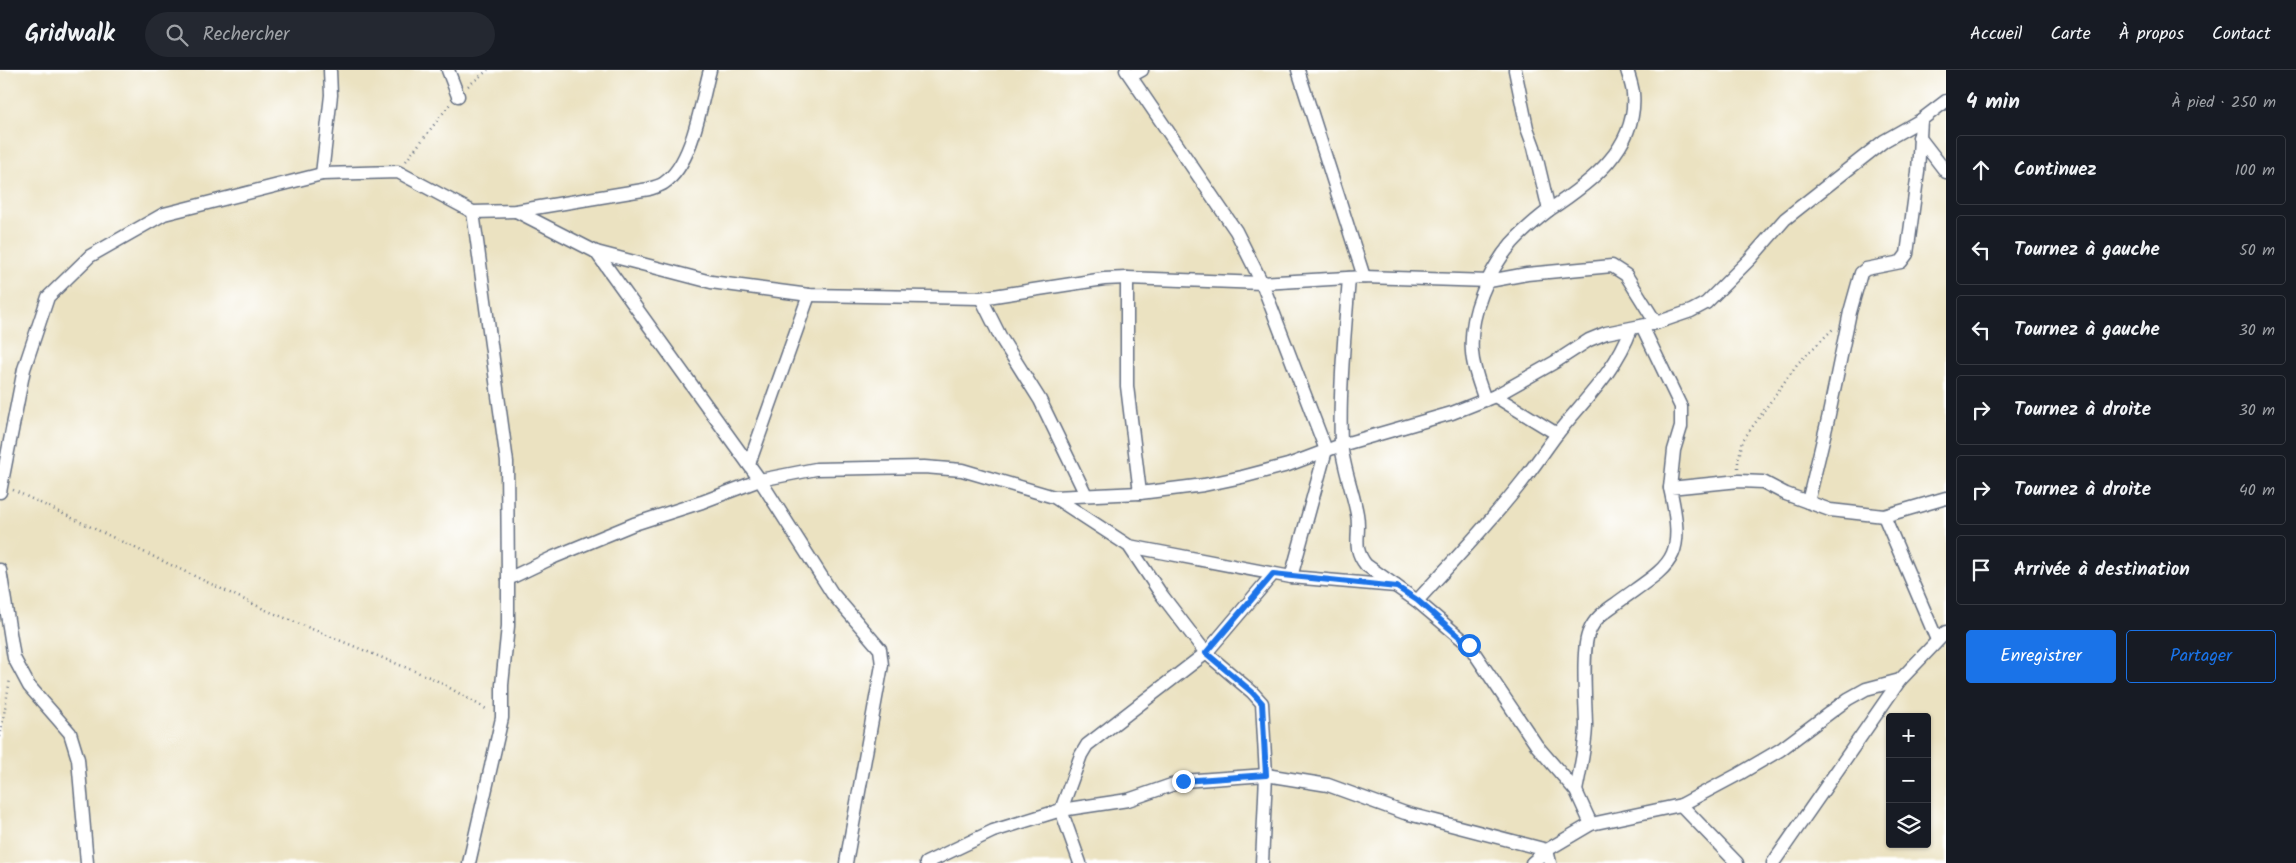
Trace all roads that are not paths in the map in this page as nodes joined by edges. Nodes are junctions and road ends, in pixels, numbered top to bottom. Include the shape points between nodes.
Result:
1 (330, 70) edge
2 (448, 70) edge
3 (710, 70) edge
4 (1298, 70) edge
5 (1515, 70) edge
6 (1627, 70) edge
7 (1133, 72) edge
8 (458, 96) road end
9 (1946, 102) edge
10 (1921, 120) junction
11 (1919, 137) junction
12 (1946, 172) edge
13 (322, 174) junction
14 (1549, 210) junction
15 (516, 211) junction
16 (473, 212) junction
17 (596, 252) junction
18 (1364, 277) junction
19 (1127, 278) junction
20 (1349, 278) junction
21 (1489, 281) junction
22 (1262, 283) junction
23 (809, 295) junction
24 (981, 298) junction
25 (1656, 323) junction
26 (1637, 327) junction
27 (1490, 398) junction
28 (1558, 434) junction
29 (1341, 444) junction
30 (1326, 450) junction
31 (748, 464) junction
32 (760, 480) junction
33 (0, 488) edge
34 (1670, 488) junction
35 (1140, 492) junction
36 (1086, 495) junction
37 (1054, 498) junction
38 (1946, 498) edge
39 (1808, 502) junction
40 (1884, 516) junction
41 (1129, 546) junction
42 (0, 570) edge
43 (1273, 574) junction
44 (1291, 577) junction
45 (508, 579) junction
46 (1397, 587) junction
47 (1417, 600) junction
48 (1941, 636) edge
49 (1206, 653) junction
50 (1900, 680) junction
51 (1266, 775) junction
52 (1576, 791) junction
53 (1681, 805) junction
54 (1061, 810) junction
55 (1591, 824) junction
56 (1547, 850) junction
57 (87, 863) edge
58 (469, 863) edge
59 (846, 863) edge
60 (926, 863) edge
61 (1080, 863) edge
62 (1262, 863) edge
63 (1532, 863) edge
64 (1550, 863) edge
65 (1736, 863) edge
66 (1773, 863) edge

1 - 13 street
2 - 8 street
3 - 15 street via 688,151 678,169 664,183 649,189
4 - 18 street
5 - 14 street
6 - 14 street via 1633,93 1626,138 1599,173
7 - 22 street via 1236,230
9 - 10 street
10 - 11 street
10 - 25 street via 1884,141 1785,218 1706,303
11 - 12 street
11 - 39 street via 1918,172 1907,254 1901,262 1863,271 1850,312
13 - 16 street via 398,172
13 - 33 street via 164,214 90,256 48,297 24,369
14 - 21 street via 1512,243
15 - 16 street
15 - 17 street
16 - 45 street via 507,462
17 - 23 street via 711,282
17 - 31 street
18 - 20 street
18 - 21 street
19 - 22 street
19 - 24 street
19 - 35 street via 1127,386
20 - 22 street
20 - 29 street
21 - 25 street via 1612,266 1626,275
21 - 27 street via 1480,300 1472,346 1474,367
22 - 30 street
23 - 24 street
23 - 31 street
24 - 36 street via 1001,338 1044,408
25 - 26 street
26 - 27 street via 1589,340
26 - 28 street via 1616,362
26 - 34 street via 1681,407 1681,427 1674,450
27 - 28 street
27 - 29 street via 1452,413
28 - 47 street via 1502,507
29 - 30 street
29 - 46 street via 1358,515 1357,547 1360,557
30 - 35 street via 1288,465 1242,477
30 - 44 street
31 - 32 street
32 - 37 street via 816,469 924,467 962,470
32 - 45 street via 634,524
32 - 59 street via 832,593 882,654
34 - 39 street via 1738,481 1767,483
34 - 52 street via 1678,536 1669,561 1658,574 1600,615 1587,635 1586,729
35 - 36 street
36 - 37 street
37 - 41 street
38 - 40 street
39 - 40 street via 1830,510
40 - 48 street
41 - 43 street
41 - 49 street
42 - 57 street via 14,658 29,686 70,733 78,759
43 - 44 street
43 - 49 street
44 - 46 street
45 - 58 street via 502,718
46 - 47 street
47 - 52 street via 1469,645 1537,746
48 - 50 street
49 - 51 street via 1262,703
49 - 54 street via 1087,745
50 - 53 street via 1866,689 1848,699 1780,750
50 - 66 street
51 - 54 street via 1183,781 1128,800
51 - 56 street via 1328,785 1405,812
51 - 62 street
52 - 55 street
53 - 55 street
53 - 65 street
54 - 60 street via 993,831
54 - 61 street
55 - 56 street
56 - 63 street
56 - 64 street

